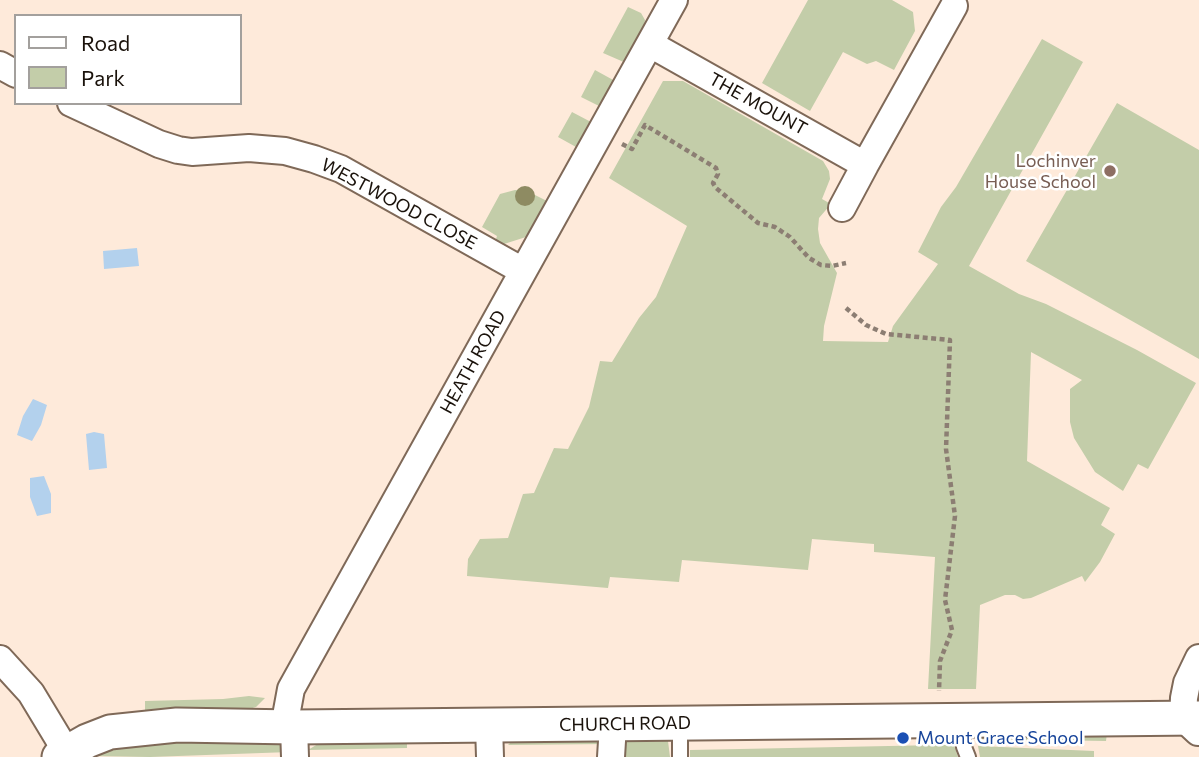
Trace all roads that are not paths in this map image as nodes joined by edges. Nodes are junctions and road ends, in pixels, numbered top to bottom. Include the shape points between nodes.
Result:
1 (674, 0) edge
2 (954, 6) dead end
3 (650, 44) junction
4 (75, 105) edge
5 (865, 165) junction
6 (842, 208) dead end
7 (523, 271) junction
8 (1199, 658) edge
9 (5, 674) edge
10 (950, 710) junction
11 (1194, 723) edge
12 (680, 724) junction
13 (291, 737) edge
14 (489, 741) edge
15 (612, 741) edge
16 (62, 754) edge
17 (680, 757) edge
18 (968, 757) edge

1 - 3 street, HEATH ROAD
2 - 5 street
3 - 5 street, THE MOUNT
3 - 7 street, HEATH ROAD
4 - 7 street, WESTWOOD CLOSE via 178,150 285,151 341,169
5 - 6 street
7 - 13 street, HEATH ROAD via 291,689
8 - 11 street via 1184,698
9 - 16 street via 31,693
10 - 11 street, CHURCH ROAD
10 - 12 street, CHURCH ROAD
10 - 18 lane
12 - 15 street, CHURCH ROAD
12 - 17 lane
13 - 14 street, CHURCH ROAD
13 - 16 street, CHURCH ROAD via 177,725 135,728 110,732
14 - 15 street, CHURCH ROAD

